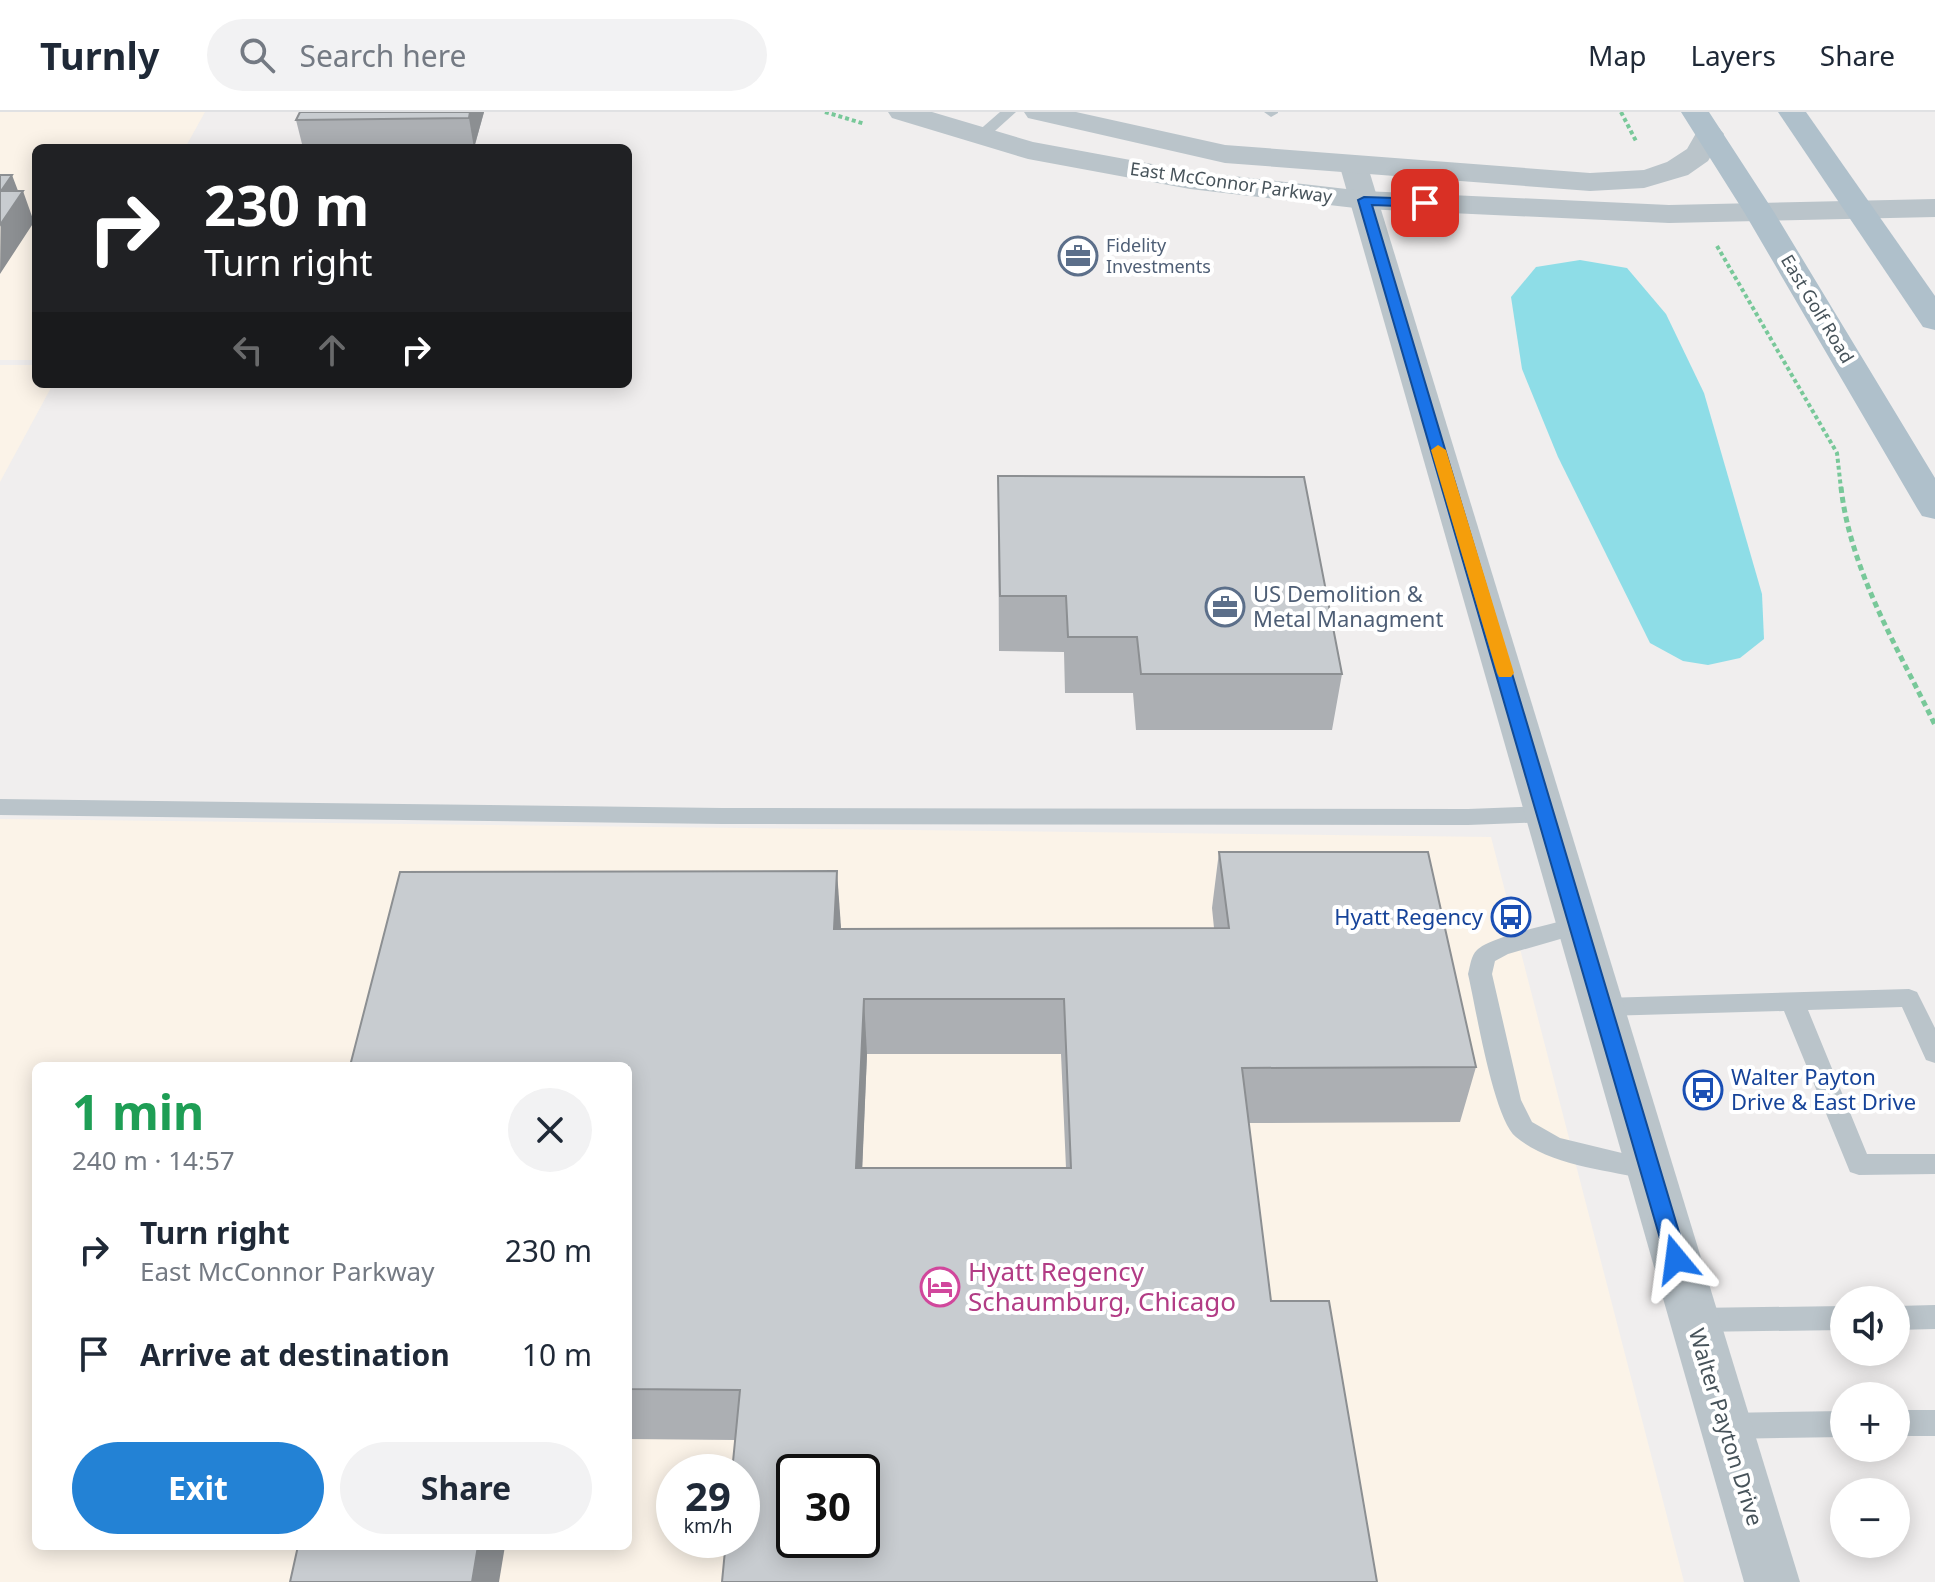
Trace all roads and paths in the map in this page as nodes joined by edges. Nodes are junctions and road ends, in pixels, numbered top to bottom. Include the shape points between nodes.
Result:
1 (902, 112) edge
2 (1009, 112) edge
3 (1038, 112) edge
4 (1792, 112) edge
5 (1702, 123) edge
6 (981, 136) junction
7 (1354, 167) junction
8 (1364, 200) junction
9 (1935, 208) edge
10 (1862, 210) junction
11 (1759, 212) junction
12 (1718, 248) dead end
13 (1935, 320) edge
14 (1935, 508) edge
15 (1935, 725) edge
16 (0, 807) edge
17 (1548, 814) junction
18 (1580, 925) junction
19 (1793, 1003) junction
20 (1604, 1007) junction
21 (1935, 1053) edge
22 (1935, 1164) edge
23 (1650, 1169) junction
24 (1935, 1317) edge
25 (1830, 1318) edge
26 (1910, 1318) edge
27 (1694, 1320) junction
28 (1910, 1423) edge
29 (1935, 1423) edge
30 (1830, 1424) edge
31 (1725, 1426) junction
32 (1772, 1582) edge

1 - 6 street, East McConnor Parkway
2 - 6 lane
3 - 7 street, East McConnor Parkway via 1225,154
4 - 10 main road
5 - 7 street, East McConnor Parkway via 1695,159 1664,175 1606,182
5 - 11 main road, East Golf Road
6 - 8 street, East McConnor Parkway via 1028,150 1190,180
7 - 8 street, Walter Payton Drive
8 - 11 street, East McConnor Parkway via 1669,214
8 - 17 street, Walter Payton Drive
9 - 10 street, East McConnor Parkway
10 - 11 street, East McConnor Parkway
10 - 13 main road
11 - 14 main road, East Golf Road
12 - 15 path via 1837,453 1845,524
16 - 17 lane via 754,816
17 - 18 street, Walter Payton Drive
18 - 20 street, Walter Payton Drive
18 - 23 lane via 1485,956 1480,974 1509,1100 1523,1129 1554,1147
19 - 20 lane
19 - 21 lane via 1909,998
19 - 22 lane via 1859,1165
20 - 23 street, Walter Payton Drive
23 - 27 street, Walter Payton Drive
24 - 26 lane
25 - 27 lane
27 - 31 street, Walter Payton Drive
28 - 29 lane
30 - 31 lane
31 - 32 street, Walter Payton Drive

